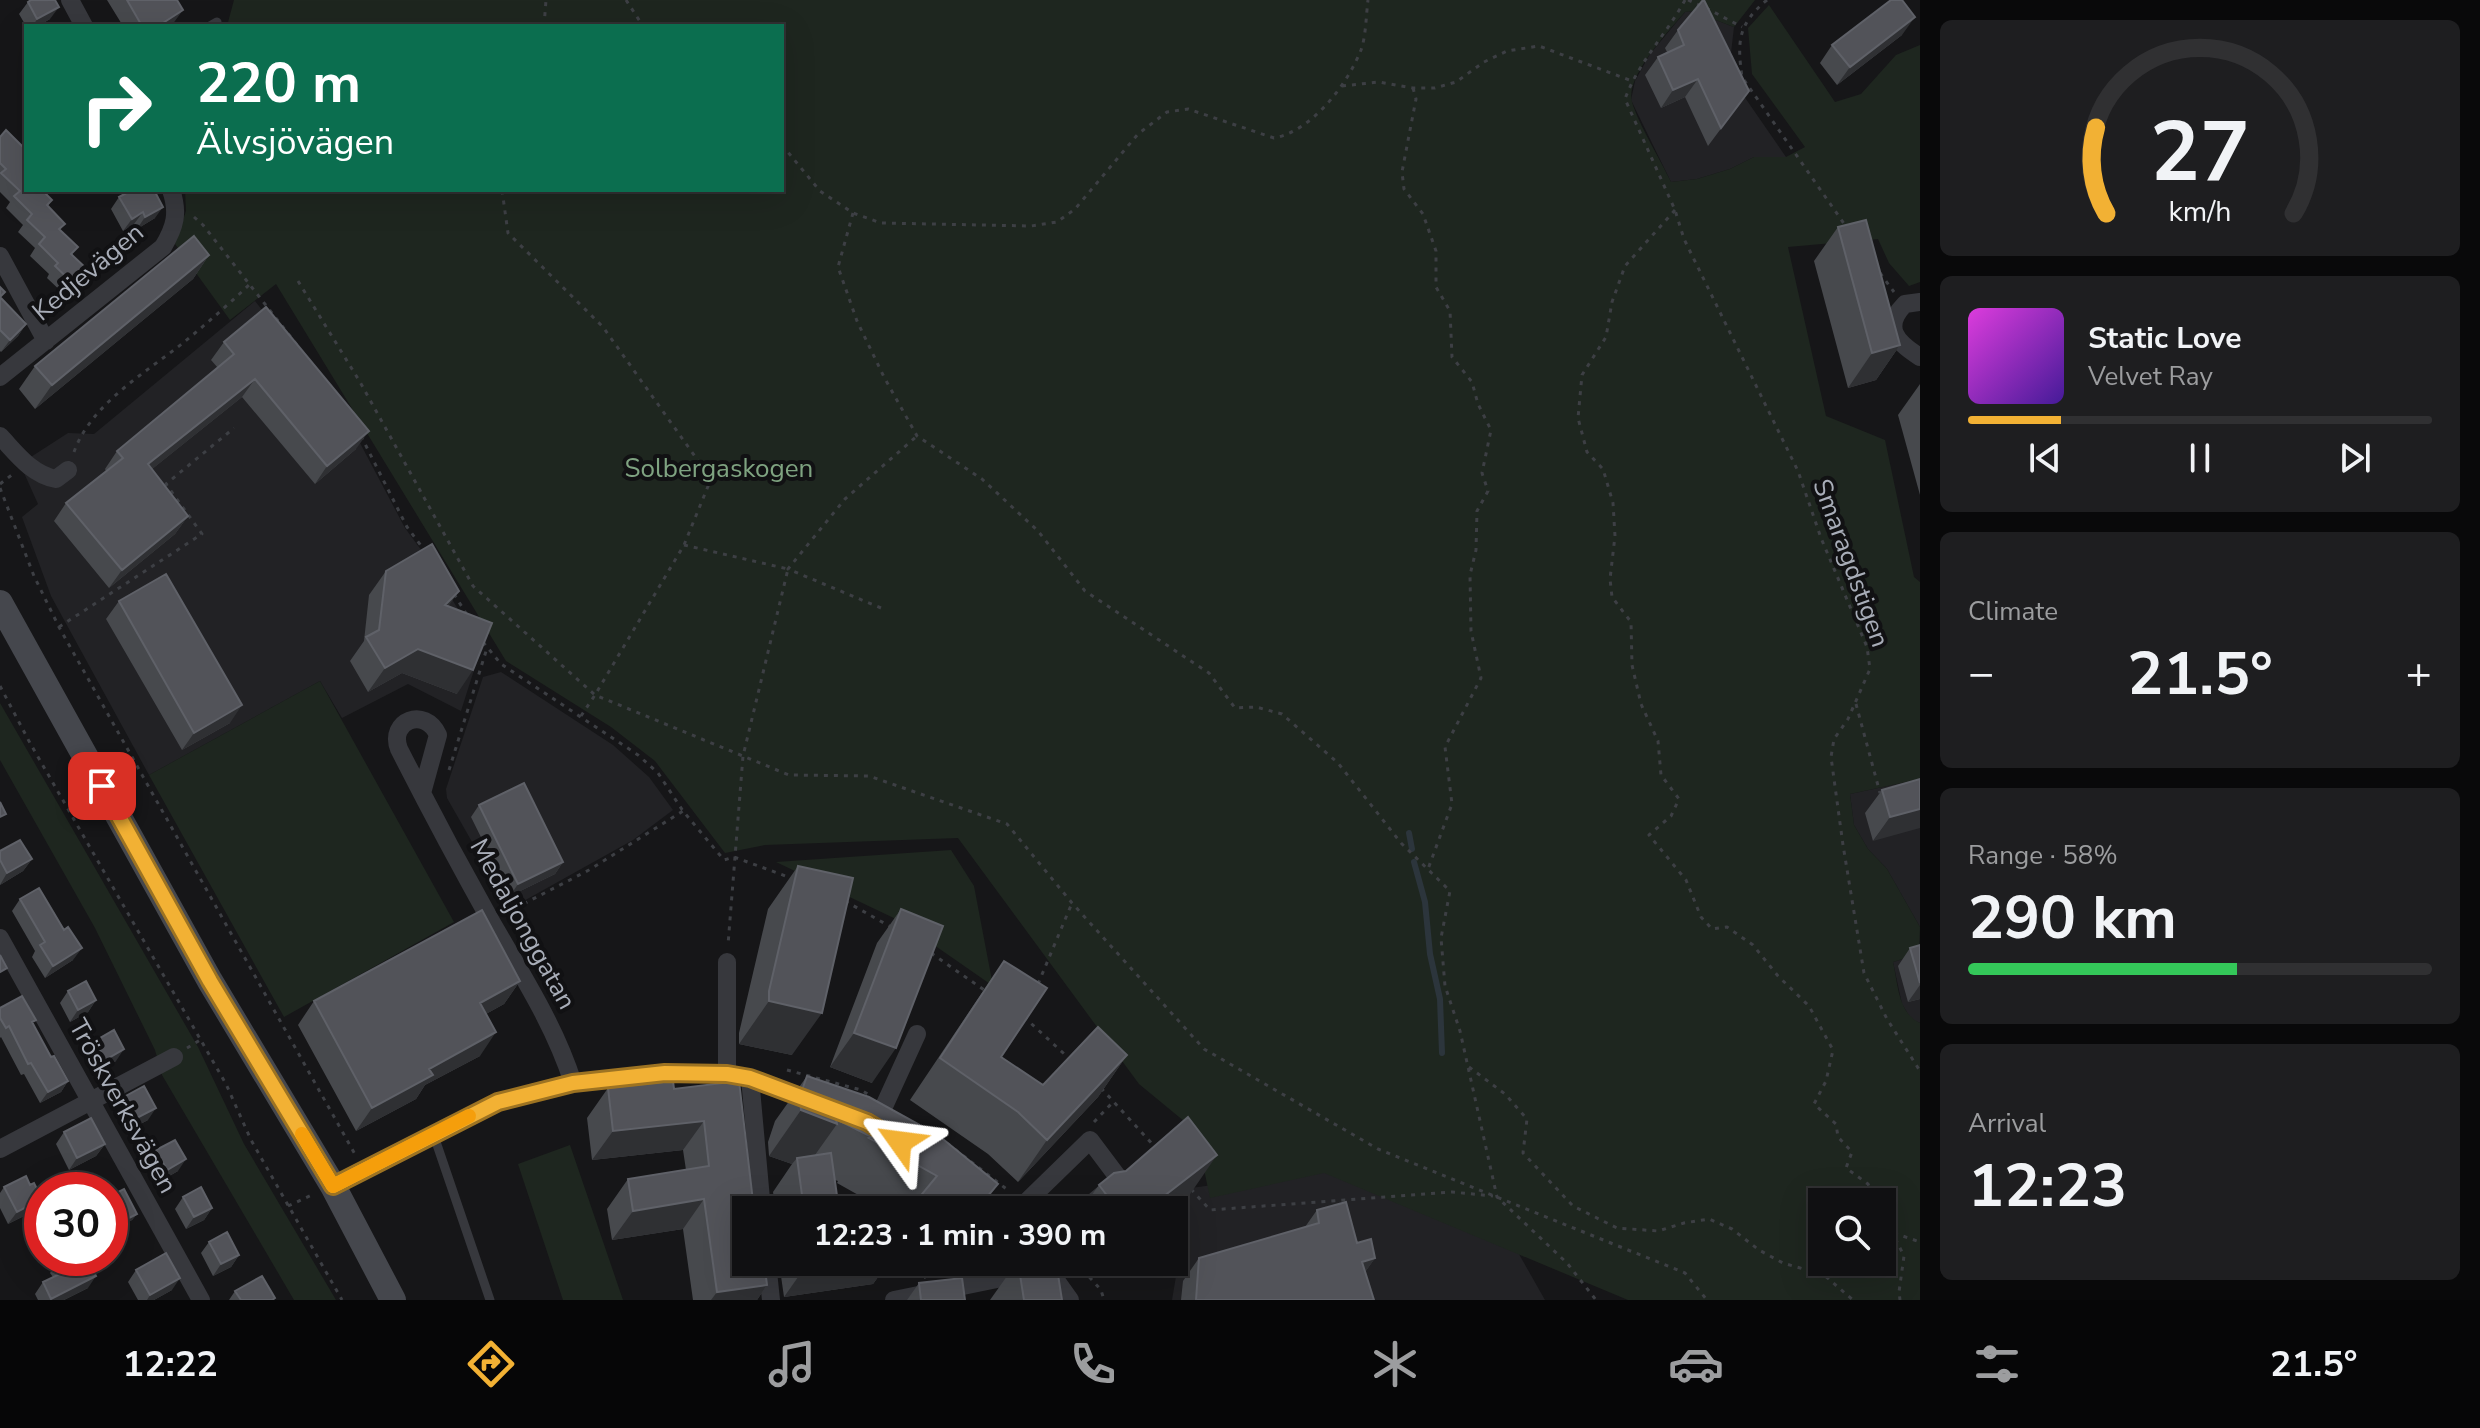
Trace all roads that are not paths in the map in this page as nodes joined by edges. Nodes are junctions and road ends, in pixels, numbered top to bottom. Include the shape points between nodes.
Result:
1 (70, 0) edge
2 (83, 24) edge
3 (171, 192) edge
4 (0, 256) edge
5 (1912, 304) edge
6 (46, 341) junction
7 (1920, 357) edge
8 (0, 377) edge
9 (0, 436) edge
10 (68, 470) road end
11 (0, 603) edge
12 (422, 793) dead end
13 (0, 938) edge
14 (727, 962) road end
15 (917, 1034) dead end
16 (174, 1057) dead end
17 (727, 1074) junction
18 (750, 1078) junction
19 (573, 1083) junction
20 (91, 1101) junction
21 (433, 1133) junction
22 (0, 1149) edge
23 (950, 1173) edge
24 (333, 1186) junction
25 (761, 1196) edge
26 (982, 1196) edge
27 (1032, 1196) edge
28 (1101, 1196) edge
29 (768, 1276) edge
30 (1001, 1276) edge
31 (1053, 1276) edge
32 (201, 1300) edge
33 (393, 1300) edge
34 (490, 1300) edge
35 (771, 1300) edge
36 (894, 1300) edge
37 (1070, 1300) edge

1 - 2 street
3 - 6 street, Kedjevägen via 176,214 163,247
4 - 6 street
5 - 7 street via 1893,317 1893,332
6 - 8 street, Kedjevägen
9 - 10 street via 42,475 56,479
11 - 24 main road via 210,981
12 - 19 street, Medaljonggatan via 563,1049
13 - 20 street, Tröskverksvägen
14 - 17 street
15 - 18 street via 881,1130
16 - 20 street
17 - 18 street
17 - 19 street via 665,1073
18 - 25 street
19 - 21 street via 498,1102
20 - 22 street
20 - 32 street, Tröskverksvägen
21 - 24 street
21 - 34 lane
23 - 26 street
24 - 33 main road
27 - 28 street via 1090,1140 1120,1180
29 - 35 street
30 - 36 street
31 - 37 street

